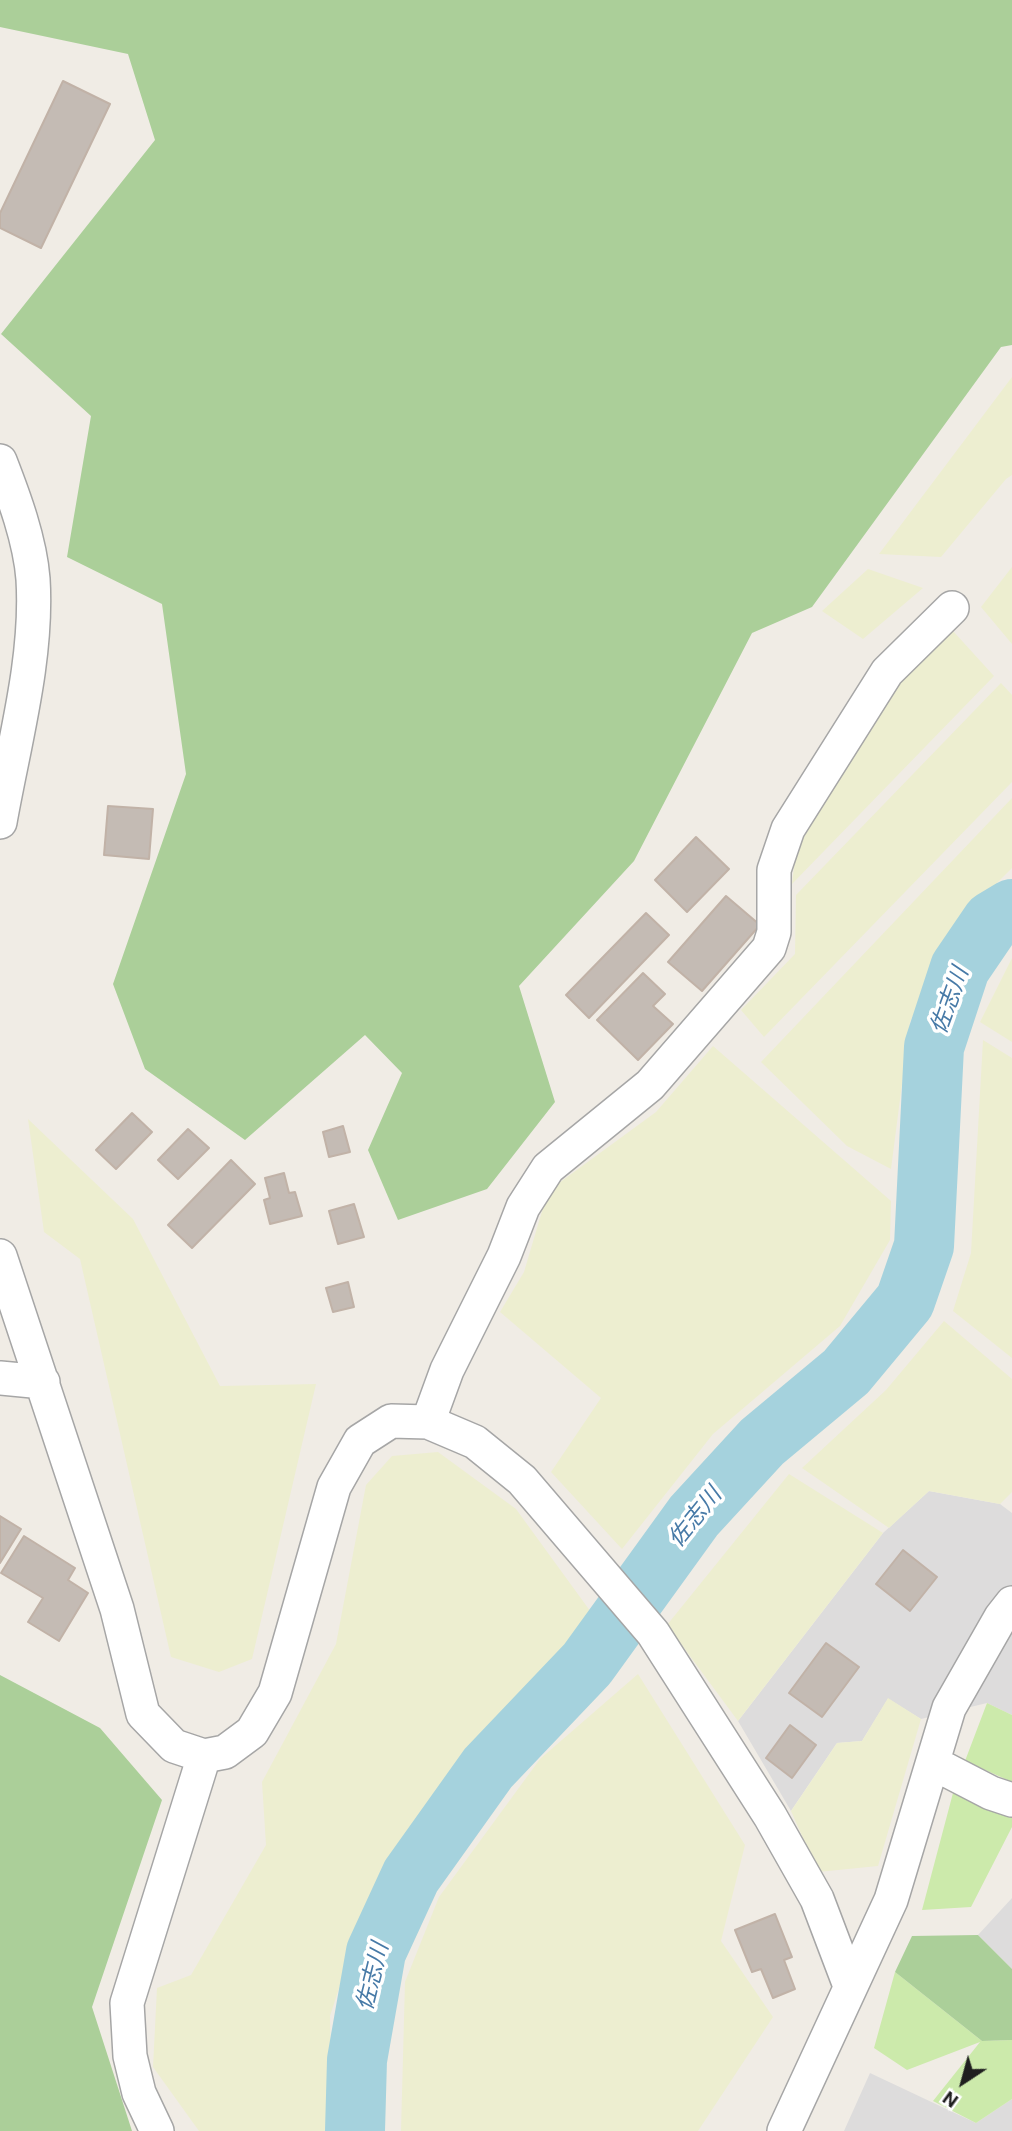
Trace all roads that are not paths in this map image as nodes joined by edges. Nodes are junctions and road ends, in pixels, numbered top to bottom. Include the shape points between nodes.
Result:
1 (0, 461) edge
2 (952, 608) dead end
3 (0, 822) edge
4 (0, 1256) edge
5 (0, 1378) edge
6 (43, 1382) junction
7 (429, 1422) junction
8 (1012, 1603) edge
9 (204, 1756) junction
10 (933, 1763) junction
11 (1012, 1800) edge
12 (850, 1986) junction
13 (158, 2131) edge
14 (784, 2131) edge

1 - 3 street via 18,510 33,577 33,640
2 - 7 street via 887,672 788,829 774,870 774,932 769,948 650,1085 548,1168 523,1208 447,1370
4 - 6 street
5 - 6 street
6 - 9 street via 117,1609 143,1714 173,1746
7 - 9 street via 391,1421 360,1441 334,1487 275,1693 252,1732 225,1752
7 - 12 street via 475,1442 522,1480 653,1633 770,1816 817,1899
8 - 10 street via 949,1708
9 - 13 street via 127,2003 130,2056 139,2093
10 - 11 street
10 - 12 street via 891,1900
12 - 14 street

